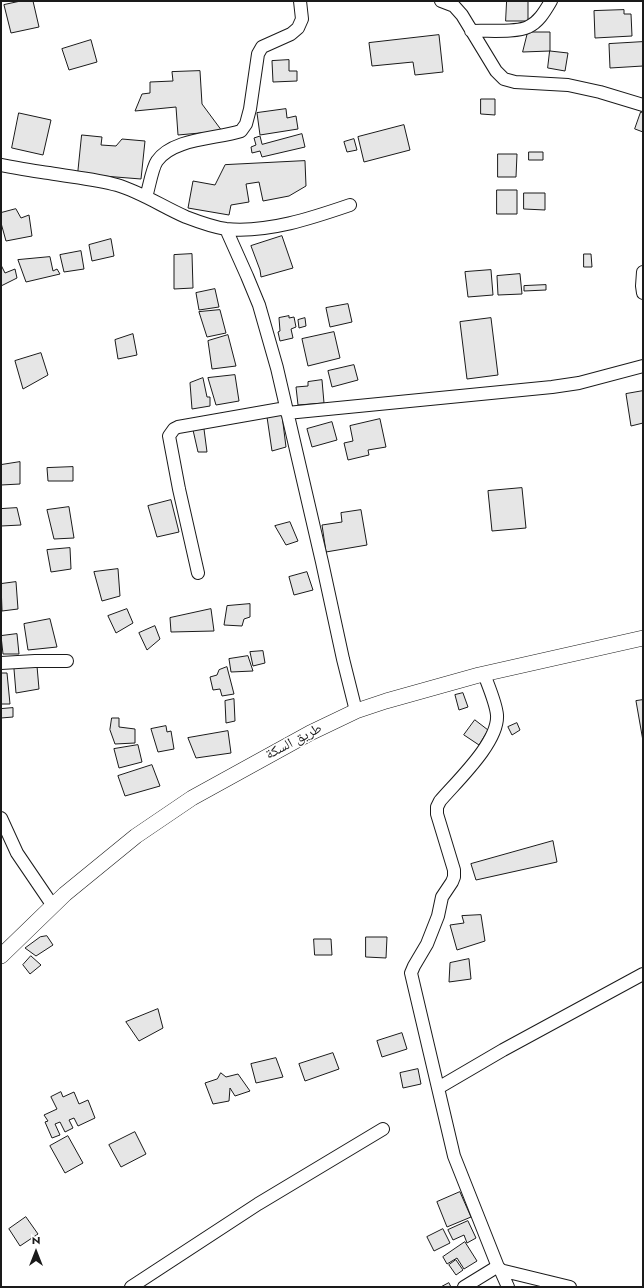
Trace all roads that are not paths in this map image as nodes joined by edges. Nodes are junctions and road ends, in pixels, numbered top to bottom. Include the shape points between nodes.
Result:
1 (300, 1) edge
2 (441, 1) edge
3 (551, 1) edge
4 (471, 31) junction
5 (643, 105) edge
6 (1, 165) edge
7 (146, 197) junction
8 (350, 205) dead end
9 (226, 228) junction
10 (643, 272) edge
11 (643, 293) edge
12 (643, 366) edge
13 (286, 410) junction
14 (198, 573) dead end
15 (643, 638) edge
16 (67, 661) dead end
17 (1, 663) edge
18 (484, 674) junction
19 (356, 711) junction
20 (1, 818) edge
21 (53, 906) junction
22 (1, 956) edge
23 (643, 974) edge
24 (438, 1088) junction
25 (383, 1129) dead end
26 (499, 1269) junction
27 (131, 1287) edge
28 (464, 1287) edge
29 (508, 1287) edge
30 (570, 1287) edge

1 - 7 street via 302,20 298,28 291,34 262,47 258,54 250,108 246,124 241,131 182,145 164,153 156,162
2 - 4 street via 454,6
3 - 4 street via 539,19 528,27 515,30
4 - 5 street via 496,71 504,79 568,85
6 - 7 street via 91,179 119,186
7 - 9 street via 204,224
8 - 9 street via 281,225
9 - 13 street via 259,305
10 - 11 street
12 - 13 street via 579,383 552,387
13 - 14 street via 178,427 169,436
13 - 19 street
15 - 18 main road, طريق السكة
16 - 17 street
18 - 19 main road, طريق السكة
18 - 24 street via 497,714 496,729 476,761 440,800 437,807 454,877 442,897 438,916 411,973
19 - 21 main road, طريق السكة via 310,733 192,798 136,836
20 - 21 street via 17,853
21 - 22 main road, طريق السكة
23 - 24 street
24 - 26 street via 454,1156
25 - 27 street via 258,1204
26 - 28 street via 495,1268
26 - 29 street
26 - 30 street

